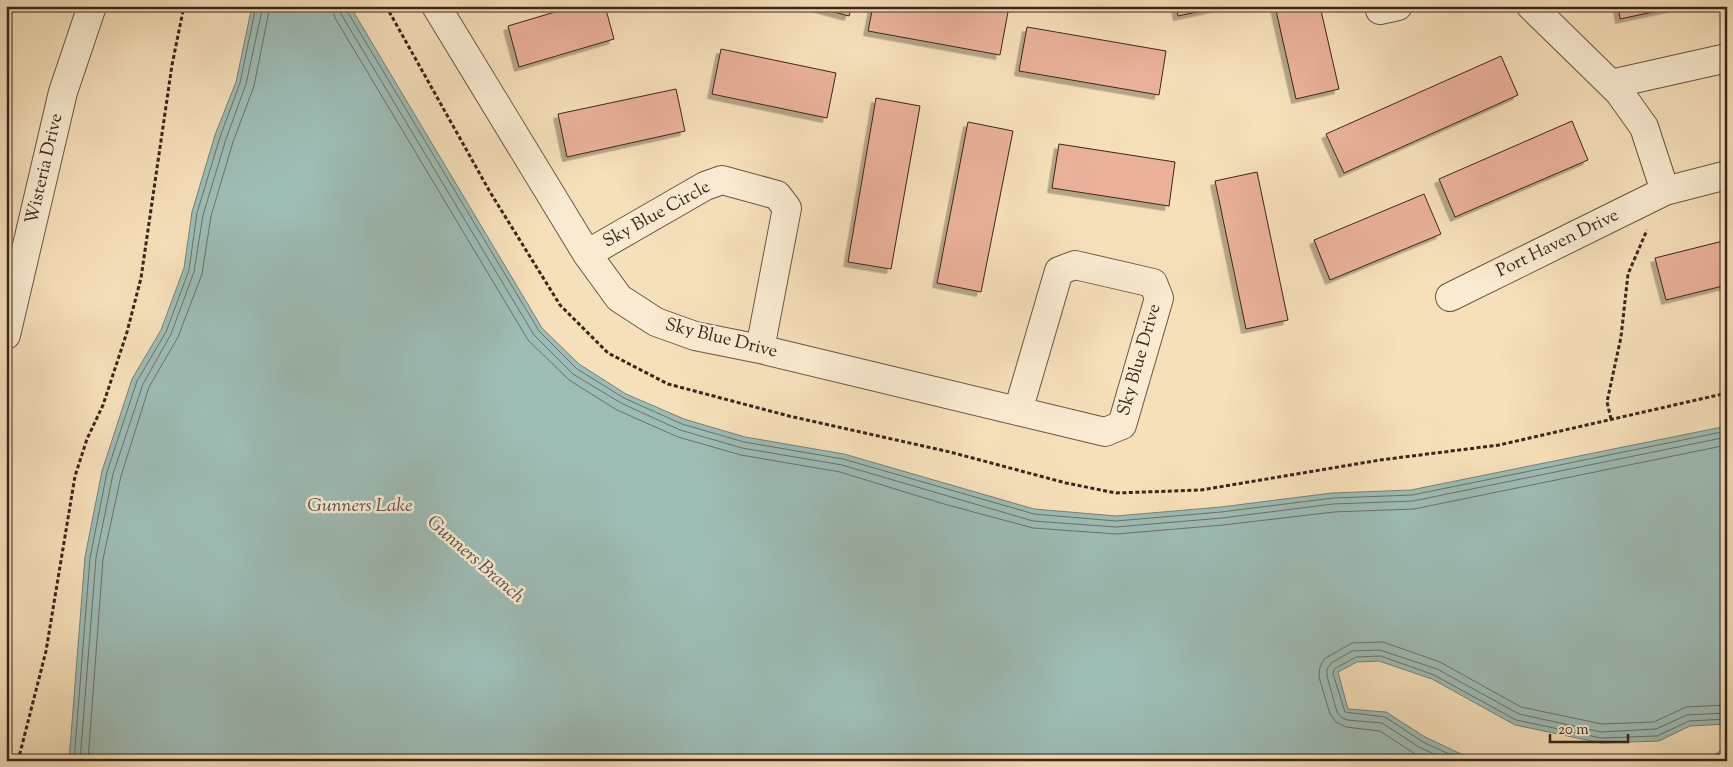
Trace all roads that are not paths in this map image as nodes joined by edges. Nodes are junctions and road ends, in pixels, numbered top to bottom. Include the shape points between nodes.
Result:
1 (92, 6) edge
2 (436, 6) edge
3 (1379, 6) edge
4 (1398, 6) edge
5 (1531, 6) edge
6 (1727, 58) edge
7 (1611, 84) junction
8 (1727, 175) edge
9 (1665, 191) junction
10 (587, 254) junction
11 (1450, 297) dead end
12 (6, 335) edge
13 (760, 349) junction
14 (1018, 411) junction

1 - 12 street, Wisteria Drive via 63,92
2 - 10 street, Sky Blue Drive
3 - 4 street via 1380,10
5 - 7 street
6 - 7 street
7 - 9 street via 1644,127
8 - 9 street, Port Haven Drive
9 - 11 street, Port Haven Drive
10 - 13 street, Sky Blue Drive via 619,298 656,322 695,336
10 - 13 street, Sky Blue Circle via 705,186 722,180 777,195 787,208
13 - 14 street, Sky Blue Drive
14 - 14 street, Sky Blue Drive via 1105,432 1122,425 1159,298 1153,283 1075,264 1059,271

